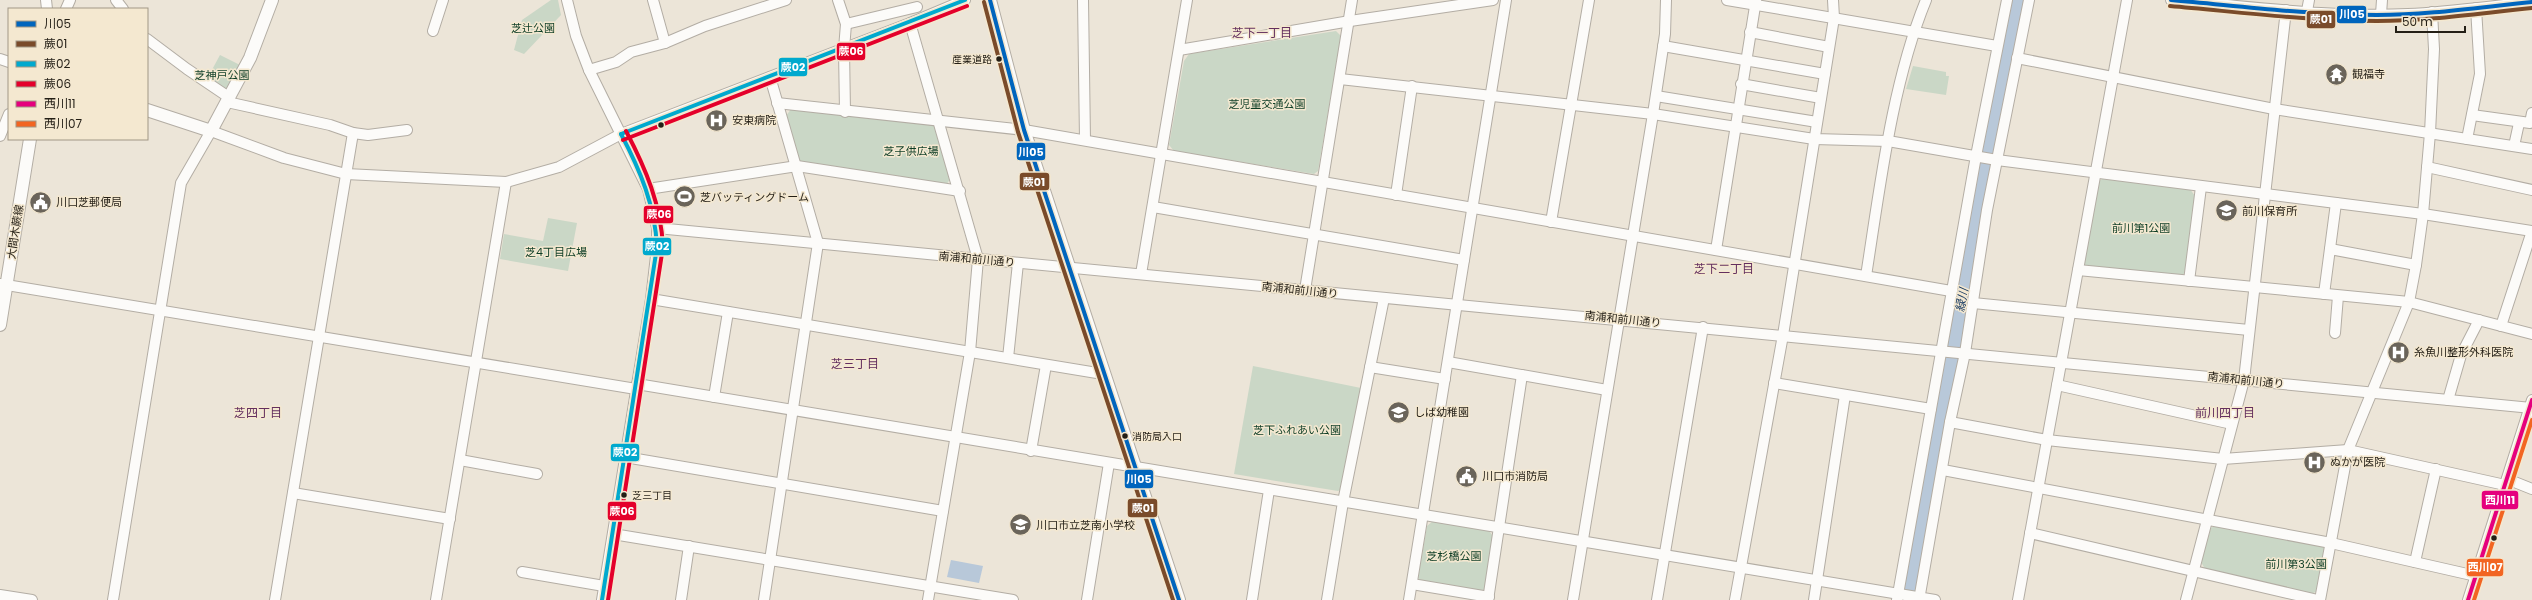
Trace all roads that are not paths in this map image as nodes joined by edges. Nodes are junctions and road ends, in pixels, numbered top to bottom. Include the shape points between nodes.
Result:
1 (116, 0) edge
2 (272, 0) edge
3 (443, 0) edge
4 (567, 0) edge
5 (653, 0) edge
6 (786, 0) edge
7 (838, 0) edge
8 (964, 0) edge
9 (990, 0) edge
10 (1083, 0) edge
11 (1187, 0) edge
12 (1352, 0) edge
13 (1493, 0) edge
14 (1506, 0) edge
15 (1589, 0) edge
16 (1666, 0) edge
17 (1727, 0) edge
18 (1833, 0) edge
19 (2006, 0) edge
20 (2030, 0) edge
21 (2127, 0) edge
22 (2171, 0) edge
23 (2309, 0) edge
24 (2382, 0) edge
25 (1924, 1) edge
26 (1756, 2) edge
27 (2217, 2) edge
28 (2516, 2) edge
29 (2532, 2) edge
30 (915, 4) edge
31 (2460, 4) edge
32 (122, 8) edge
33 (2476, 8) junction
34 (2286, 10) junction
35 (2307, 11) junction
36 (2432, 12) junction
37 (2381, 14) junction
38 (922, 18) junction
39 (1834, 18) junction
40 (1350, 21) junction
41 (910, 23) junction
42 (846, 24) junction
43 (433, 32) dead end
44 (1750, 32) junction
45 (1914, 32) junction
46 (148, 40) edge
47 (665, 43) junction
48 (1663, 46) junction
49 (1997, 46) junction
50 (1829, 47) junction
51 (844, 49) junction
52 (1180, 50) junction
53 (2017, 58) junction
54 (1745, 60) junction
55 (589, 70) junction
56 (1825, 74) junction
57 (770, 77) junction
58 (2113, 78) junction
59 (1340, 79) junction
60 (1741, 84) junction
61 (1412, 86) junction
62 (1490, 94) junction
63 (1656, 96) junction
64 (1821, 98) junction
65 (228, 100) junction
66 (777, 103) junction
67 (1570, 105) junction
68 (1738, 109) junction
69 (2274, 109) junction
70 (148, 110) edge
71 (845, 112) junction
72 (2532, 113) edge
73 (1653, 114) junction
74 (2472, 115) junction
75 (8, 116) edge
76 (940, 120) junction
77 (1817, 122) junction
78 (2519, 123) junction
79 (1735, 128) junction
80 (407, 130) dead end
81 (1024, 130) junction
82 (212, 131) junction
83 (353, 133) junction
84 (2430, 133) junction
85 (621, 134) junction
86 (0, 136) edge
87 (1814, 139) junction
88 (2467, 139) junction
89 (30, 140) edge
90 (1085, 140) junction
91 (1888, 142) junction
92 (2514, 146) junction
93 (2532, 149) edge
94 (1162, 154) junction
95 (1976, 156) junction
96 (1997, 160) junction
97 (797, 166) junction
98 (2427, 168) junction
99 (2096, 173) junction
100 (346, 174) junction
101 (506, 182) junction
102 (1322, 183) junction
103 (2201, 187) junction
104 (648, 188) junction
105 (2532, 190) edge
106 (960, 191) junction
107 (2265, 194) junction
108 (1396, 195) junction
109 (2336, 203) junction
110 (1153, 207) junction
111 (1472, 208) junction
112 (2423, 214) junction
113 (1551, 222) junction
114 (657, 228) junction
115 (2532, 231) edge
116 (1314, 234) junction
117 (1633, 236) junction
118 (818, 243) junction
119 (2330, 249) junction
120 (1716, 250) junction
121 (978, 259) junction
122 (1464, 260) junction
123 (1018, 263) junction
124 (1793, 263) junction
125 (2416, 265) junction
126 (1068, 267) junction
127 (2078, 270) junction
128 (1142, 274) junction
129 (1866, 276) junction
130 (2189, 281) junction
131 (3, 284) edge
132 (2254, 287) junction
133 (1305, 290) junction
134 (1951, 291) junction
135 (2324, 294) junction
136 (2338, 296) junction
137 (1384, 298) junction
138 (651, 299) junction
139 (2409, 302) junction
140 (1973, 303) junction
141 (1457, 304) junction
142 (160, 310) junction
143 (728, 312) junction
144 (2070, 312) junction
145 (1620, 319) junction
146 (2478, 320) junction
147 (0, 325) edge
148 (806, 326) junction
149 (2502, 326) junction
150 (1703, 327) junction
151 (2249, 330) junction
152 (2335, 332) dead end
153 (2532, 334) edge
154 (1783, 335) junction
155 (319, 336) junction
156 (1942, 351) junction
157 (970, 352) junction
158 (1962, 353) junction
159 (1008, 358) junction
160 (476, 362) junction
161 (1448, 362) junction
162 (2061, 362) junction
163 (1046, 365) junction
164 (1370, 367) junction
165 (1103, 374) junction
166 (1522, 375) junction
167 (1445, 379) junction
168 (2244, 380) junction
169 (1774, 383) junction
170 (2057, 385) junction
171 (637, 387) junction
172 (1607, 390) junction
173 (2371, 393) junction
174 (1845, 395) junction
175 (714, 397) junction
176 (2448, 400) junction
177 (2531, 405) edge
178 (793, 410) junction
179 (1931, 410) junction
180 (1950, 422) junction
181 (2232, 424) junction
182 (955, 438) junction
183 (2047, 440) junction
184 (2348, 450) junction
185 (1031, 451) junction
186 (625, 457) junction
187 (2223, 459) junction
188 (460, 460) junction
189 (1109, 463) junction
190 (1135, 468) junction
191 (2436, 469) junction
192 (1943, 470) junction
193 (537, 474) dead end
194 (2506, 482) junction
195 (782, 484) junction
196 (2039, 487) junction
197 (2532, 489) edge
198 (1269, 490) junction
199 (293, 493) junction
200 (1343, 502) junction
201 (943, 511) junction
202 (1423, 515) junction
203 (2207, 518) junction
204 (450, 520) junction
205 (1499, 527) junction
206 (2030, 533) junction
207 (613, 534) junction
208 (1582, 541) junction
209 (2331, 542) junction
210 (689, 546) junction
211 (1665, 555) junction
212 (770, 560) junction
213 (2414, 562) junction
214 (1742, 568) junction
215 (2194, 571) junction
216 (522, 572) dead end
217 (2476, 576) junction
218 (1817, 579) junction
219 (1412, 584) junction
220 (604, 586) junction
221 (930, 586) junction
222 (0, 595) edge
223 (1898, 595) edge
224 (1488, 598) edge
225 (1919, 598) edge
226 (32, 600) edge
227 (113, 600) edge
228 (275, 600) edge
229 (436, 600) edge
230 (602, 600) edge
231 (681, 600) edge
232 (764, 600) edge
233 (928, 600) edge
234 (1013, 600) edge
235 (1087, 600) edge
236 (1179, 600) edge
237 (1252, 600) edge
238 (1326, 600) edge
239 (1409, 600) edge
240 (1573, 600) edge
241 (1657, 600) edge
242 (1735, 600) edge
243 (1814, 600) edge
244 (1935, 600) edge
245 (2018, 600) edge
246 (2186, 600) edge
247 (2319, 600) edge
248 (2468, 600) edge

1 - 32 street
2 - 65 main road via 250,58
3 - 43 street
4 - 55 street via 576,36
5 - 47 street
6 - 47 street via 705,26
7 - 42 street
8 - 38 street
9 - 81 main road
10 - 90 street
11 - 52 street
12 - 40 street
13 - 40 street
14 - 62 street
15 - 67 street
16 - 48 street
17 - 26 street
18 - 39 street
19 - 49 street
20 - 53 street
21 - 58 street
22 - 27 street
23 - 35 street
24 - 37 street
25 - 45 street
26 - 39 street
26 - 44 street
27 - 34 street
28 - 29 street
28 - 33 street
30 - 38 street
30 - 42 street
31 - 33 street
31 - 36 street
33 - 74 street via 2480,62
34 - 35 street
34 - 69 street
35 - 37 street
36 - 37 street
36 - 84 street via 2434,49
38 - 41 street
39 - 45 street
39 - 50 street
40 - 52 street
40 - 59 street
41 - 51 street
41 - 76 street
42 - 51 street
44 - 50 street
44 - 54 street
45 - 49 street
45 - 91 street
46 - 65 street
47 - 55 street via 631,52 616,62
48 - 54 street
48 - 63 street
49 - 95 street
50 - 56 street
51 - 57 street
51 - 71 street
52 - 94 street
53 - 58 street
53 - 96 street
54 - 56 street
54 - 60 street
55 - 85 street
56 - 64 street
57 - 66 street
57 - 85 street
58 - 69 street
58 - 99 street
59 - 61 street
59 - 102 street
60 - 64 street
60 - 68 street
61 - 62 street
61 - 108 street
62 - 67 street
62 - 111 street
63 - 68 street
63 - 73 street
64 - 77 street
65 - 82 main road
65 - 83 street
66 - 71 street
66 - 97 street
67 - 73 street
67 - 113 street
68 - 77 street
68 - 79 street
69 - 84 street
69 - 107 street
70 - 82 main road
71 - 76 street
72 - 78 street via 2530,123
73 - 79 street
73 - 117 street
74 - 78 street
74 - 88 street
75 - 86 street
76 - 81 street
76 - 106 street
77 - 87 street
78 - 92 street
79 - 87 street
79 - 120 street
80 - 83 street via 368,135
81 - 90 street
81 - 126 main road
82 - 100 street via 284,158
82 - 142 street via 181,183
83 - 100 street
84 - 88 street
84 - 98 street
85 - 101 street via 559,167
85 - 104 street
87 - 91 street
87 - 124 street
88 - 92 street
89 - 131 main road, 大間木蕨線
90 - 94 street
91 - 95 street
91 - 129 street
92 - 93 street
94 - 102 street
94 - 110 street
95 - 96 street
95 - 134 street
96 - 99 street
96 - 140 street
97 - 104 street
97 - 106 street
97 - 118 street
98 - 105 street
98 - 112 street
99 - 103 street
99 - 127 street
100 - 101 street
100 - 155 street
101 - 160 street
102 - 108 street
102 - 116 street
103 - 107 street
103 - 130 street
104 - 114 street
106 - 121 street
107 - 109 street
107 - 132 street
108 - 111 street
109 - 112 street
109 - 119 street
110 - 116 street
110 - 128 street
111 - 113 street
111 - 122 street
112 - 115 street
112 - 125 street
113 - 117 street
114 - 118 street, 南浦和前川通り
114 - 138 street
115 - 149 street
116 - 122 street
116 - 133 street
117 - 120 street
117 - 145 street
118 - 121 street, 南浦和前川通り
118 - 148 street
119 - 125 street
119 - 135 street
120 - 124 street
121 - 123 street, 南浦和前川通り
121 - 157 street
122 - 141 street
123 - 126 street, 南浦和前川通り
123 - 159 street
124 - 129 street
124 - 154 street
125 - 139 street
126 - 128 street, 南浦和前川通り
126 - 165 main road
127 - 130 street
127 - 144 street
128 - 133 street, 南浦和前川通り
129 - 134 street
130 - 132 street
131 - 142 street
131 - 147 main road, 大間木蕨線
132 - 135 street
132 - 151 street
133 - 137 street, 南浦和前川通り
134 - 156 street
135 - 136 street
136 - 139 street
136 - 152 street
137 - 141 street, 南浦和前川通り
137 - 164 street
138 - 143 street
138 - 171 street
139 - 146 street
139 - 173 street
140 - 144 street
140 - 158 street
141 - 145 street, 南浦和前川通り
141 - 161 street
142 - 155 street
142 - 227 street
143 - 148 street
143 - 175 street
144 - 151 street
144 - 162 street
145 - 150 street, 南浦和前川通り
145 - 172 street
146 - 149 street
146 - 176 street via 2461,355
148 - 157 street
148 - 178 street
149 - 153 street
150 - 154 street, 南浦和前川通り
150 - 211 street
151 - 168 street
154 - 156 street, 南浦和前川通り
154 - 169 street
155 - 160 street
155 - 199 street
156 - 158 street, 南浦和前川通り
156 - 179 street
157 - 159 street
157 - 182 street
158 - 162 street, 南浦和前川通り
158 - 180 street
159 - 163 street
160 - 171 street
160 - 188 street
161 - 166 street
161 - 167 street
162 - 168 street, 南浦和前川通り
162 - 170 street
163 - 165 street
163 - 185 street
164 - 167 street
164 - 200 street
165 - 190 main road
166 - 172 street
166 - 205 street
167 - 202 street
168 - 173 street, 南浦和前川通り
168 - 181 street
169 - 174 street
169 - 214 street
170 - 181 street
170 - 183 street
171 - 175 street
171 - 186 street
172 - 208 street
173 - 176 street, 南浦和前川通り
173 - 184 street
174 - 179 street
174 - 218 street
175 - 178 street
176 - 177 street, 南浦和前川通り
177 - 194 street
178 - 182 street
178 - 195 street
179 - 223 street
180 - 183 street
180 - 192 street
181 - 187 street
182 - 185 street
182 - 201 street
183 - 187 street
183 - 196 street
184 - 187 street
184 - 191 street
184 - 209 street
185 - 189 street
186 - 195 street
186 - 207 street
187 - 203 street
188 - 193 street
188 - 204 street
189 - 190 street
189 - 235 street
190 - 198 street
190 - 236 main road
191 - 194 street
191 - 213 street
192 - 196 street
192 - 225 street
194 - 197 street
194 - 217 street
195 - 201 street
195 - 212 street
196 - 203 street
196 - 206 street
198 - 200 street
198 - 237 street
199 - 204 street
199 - 228 street
200 - 202 street
200 - 238 street
201 - 221 street
202 - 205 street
202 - 219 street
203 - 209 street
203 - 215 street
204 - 229 street
205 - 208 street
205 - 224 street
206 - 215 street
206 - 245 street
207 - 210 street
207 - 220 street
208 - 211 street
208 - 240 street
209 - 213 street
209 - 247 street
210 - 212 street
210 - 231 street
211 - 214 street
211 - 241 street
212 - 221 street
212 - 232 street
213 - 217 street
214 - 218 street
214 - 242 street
215 - 246 street
215 - 247 street
216 - 220 street
217 - 248 street
218 - 223 street
218 - 243 street
219 - 224 street
219 - 239 street
220 - 230 street
221 - 233 street
221 - 234 street
222 - 226 street
223 - 225 street
225 - 244 street

